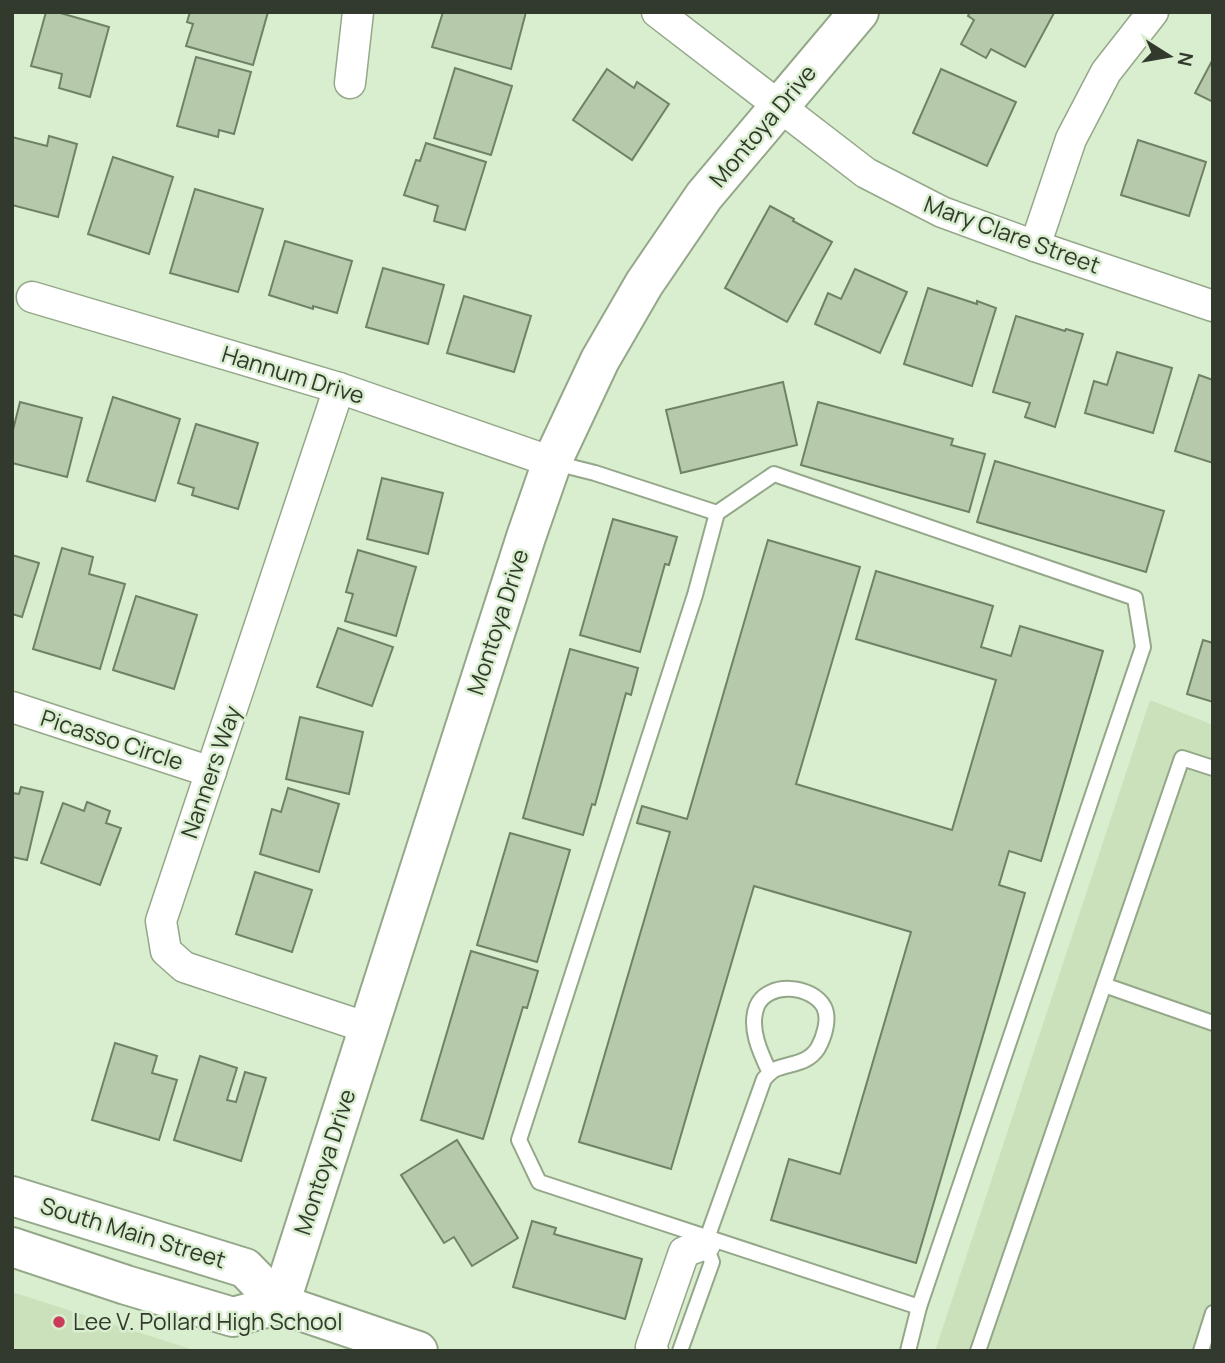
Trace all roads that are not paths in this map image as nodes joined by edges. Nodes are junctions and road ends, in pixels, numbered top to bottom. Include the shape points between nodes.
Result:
1 (358, 12) edge
2 (657, 12) edge
3 (859, 12) edge
4 (1153, 12) edge
5 (351, 83) dead end
6 (778, 107) junction
7 (1035, 246) junction
8 (32, 298) dead end
9 (1213, 306) edge
10 (339, 388) junction
11 (552, 462) junction
12 (717, 513) junction
13 (12, 707) edge
14 (1213, 768) edge
15 (211, 772) junction
16 (1104, 985) junction
17 (1213, 1023) edge
18 (368, 1028) junction
19 (770, 1073) junction
20 (12, 1196) edge
21 (706, 1241) junction
22 (12, 1247) edge
23 (280, 1304) junction
24 (919, 1307) junction
25 (1213, 1313) edge
26 (418, 1351) edge
27 (653, 1351) edge
28 (680, 1351) edge
29 (908, 1351) edge
30 (978, 1351) edge
31 (1201, 1351) edge

1 - 5 street
2 - 6 street, Mary Clare Street
3 - 6 street, Montoya Drive
4 - 7 street via 1106,72 1071,139
6 - 7 street, Mary Clare Street via 866,173 942,212
6 - 11 street, Montoya Drive via 704,196 644,284 600,360
7 - 9 street, Mary Clare Street
8 - 10 street, Hannum Drive
10 - 11 street, Hannum Drive
10 - 15 street, Nanners Way
11 - 12 lane
11 - 18 street, Montoya Drive
12 - 21 lane via 695,595 519,1140 539,1182
12 - 24 lane via 774,474 1135,598 1143,647
13 - 15 street, Picasso Circle
14 - 16 lane via 1182,758
15 - 18 street, Nanners Way via 161,921 166,951 184,967
16 - 17 lane
16 - 30 lane
18 - 23 street, Montoya Drive
19 - 19 lane via 806,1060 822,1038 822,1003 804,992 774,989 757,1007 757,1042
19 - 21 lane via 759,1089
20 - 23 street, South Main Street via 245,1268
21 - 24 lane
21 - 27 street via 684,1251
21 - 28 lane via 712,1262
22 - 23 street via 233,1317
23 - 26 street, South Main Street
24 - 29 lane
25 - 31 lane

